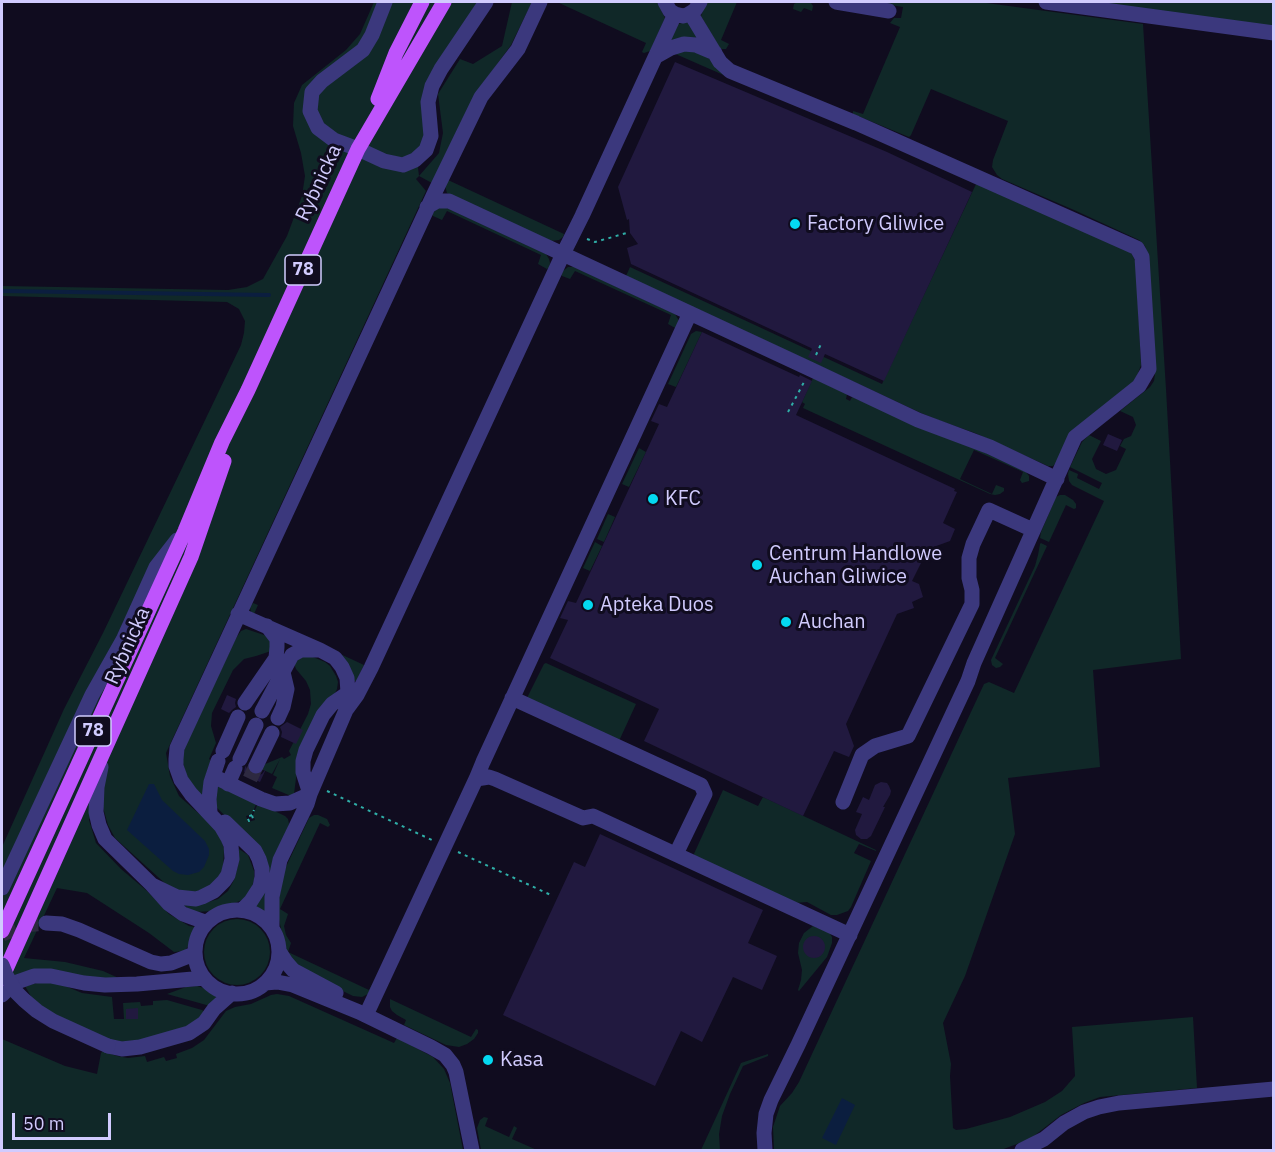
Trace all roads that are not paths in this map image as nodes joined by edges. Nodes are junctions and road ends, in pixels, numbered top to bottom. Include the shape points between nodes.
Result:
1 (385, 2) edge
2 (422, 2) edge
3 (444, 2) edge
4 (486, 2) edge
5 (540, 2) edge
6 (836, 2) edge
7 (1046, 2) edge
8 (670, 8) edge
9 (695, 8) edge
10 (889, 11) dead end
11 (1274, 33) edge
12 (715, 52) junction
13 (655, 57) junction
14 (358, 149) junction
15 (427, 207) junction
16 (563, 254) junction
17 (690, 313) junction
18 (248, 390) junction
19 (1057, 479) junction
20 (1033, 530) junction
21 (185, 531) junction
22 (238, 614) junction
23 (267, 626) junction
24 (320, 650) junction
25 (279, 664) junction
26 (348, 693) junction
27 (512, 698) junction
28 (245, 703) dead end
29 (346, 710) junction
30 (238, 717) dead end
31 (112, 730) junction
32 (213, 776) junction
33 (250, 779) junction
34 (476, 779) junction
35 (228, 784) junction
36 (310, 794) junction
37 (843, 802) dead end
38 (210, 812) junction
39 (676, 854) junction
40 (152, 885) junction
41 (2, 888) edge
42 (242, 910) junction
43 (205, 922) junction
44 (46, 923) tunnel mouth
45 (272, 928) junction
46 (2, 931) edge
47 (850, 935) junction
48 (279, 951) junction
49 (195, 954) junction
50 (2, 965) edge
51 (2, 978) edge
52 (204, 978) junction
53 (265, 983) junction
54 (232, 993) junction
55 (2, 995) edge
56 (363, 1013) junction
57 (1274, 1089) edge
58 (472, 1150) edge
59 (765, 1150) edge
60 (1022, 1150) edge

1 - 14 lane via 363,50 312,92 310,111 318,128 334,140
2 - 14 main road, 78 via 396,53
3 - 14 main road, Rybnicka / 78
4 - 14 lane via 432,86 428,102 431,136 426,150 403,165
5 - 15 lane via 518,49 482,97
6 - 10 lane
7 - 11 lane
8 - 9 lane via 683,16
8 - 13 lane
9 - 12 lane
12 - 13 lane via 684,44
12 - 19 lane via 730,71 1137,248 1142,257 1149,369 1140,387 1076,437
13 - 16 lane
14 - 18 main road, Rybnicka / 78
15 - 16 lane via 437,201 449,201
15 - 22 lane
16 - 17 lane
16 - 29 lane via 371,668
17 - 19 lane via 918,420 990,447
17 - 27 lane
18 - 21 main road, Rybnicka / 78
18 - 31 main road, Rybnicka / 78 via 191,556
19 - 20 lane
20 - 37 lane via 989,510 969,558 972,604 908,735 862,754
20 - 47 lane
21 - 41 lane via 156,567
21 - 46 main road, Rybnicka / 78
22 - 23 lane
22 - 38 lane via 176,753 182,780
23 - 24 lane
23 - 25 lane via 277,639
24 - 25 lane via 298,651
24 - 26 lane via 342,667
25 - 28 lane
25 - 33 lane via 287,689 283,707
25 - 35 lane
26 - 29 lane
26 - 36 lane via 323,715 306,750 303,772
27 - 34 lane
27 - 39 lane via 701,785 705,794
29 - 36 lane
30 - 32 lane
31 - 40 lane via 98,776 99,825 110,845
31 - 51 main road, Rybnicka / 78
32 - 35 lane
32 - 38 lane
33 - 35 lane
33 - 36 lane via 268,802 282,805
34 - 39 lane via 495,779 582,818 593,816
34 - 56 lane
36 - 45 lane via 277,869
38 - 40 lane via 231,845 231,866 224,881 209,894 189,899 172,896
38 - 42 lane via 249,844 261,864 260,887
39 - 47 lane
40 - 43 lane via 173,908
42 - 43 lane via 224,911
42 - 45 lane via 264,919
43 - 49 lane
44 - 49 lane via 79,930 160,964
45 - 48 lane
47 - 59 lane via 771,1100 766,1114
48 - 53 lane via 273,974
48 - 56 lane via 293,970 348,999
49 - 52 lane
50 - 54 lane, bridge via 16,992 37,1011 122,1049 189,1033
52 - 54 lane via 221,991
52 - 55 lane via 105,985 34,976 22,979
53 - 54 lane via 255,990
53 - 56 lane via 293,985
56 - 58 lane via 439,1051 453,1065
57 - 60 lane via 1100,1107 1064,1123

